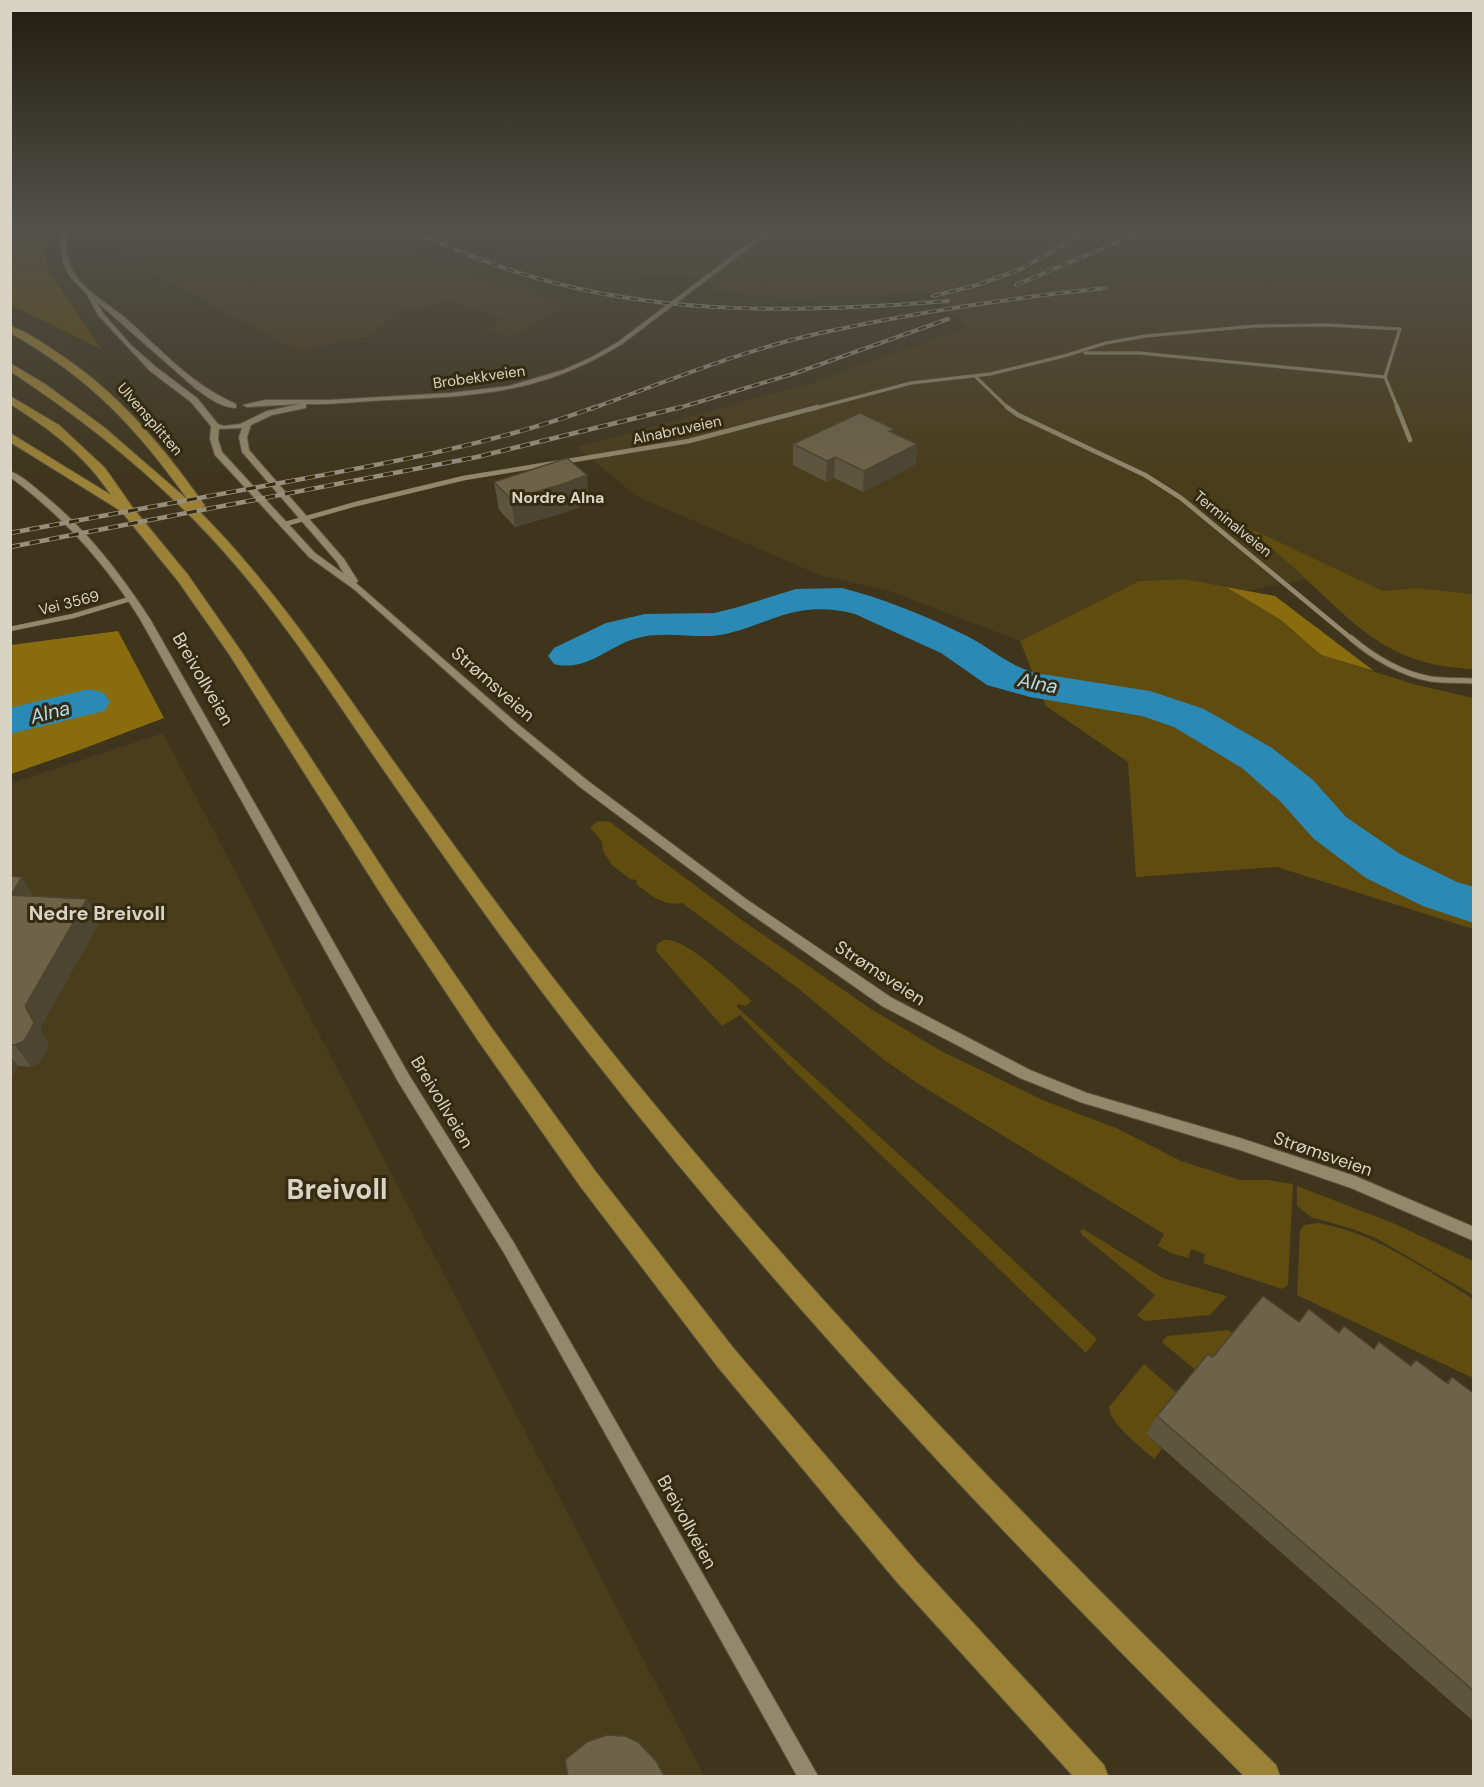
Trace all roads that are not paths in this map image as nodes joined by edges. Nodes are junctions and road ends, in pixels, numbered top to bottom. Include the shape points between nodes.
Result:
1 (98, 310) edge
2 (112, 310) edge
3 (663, 310) edge
4 (10, 329) edge
5 (1075, 353) junction
6 (10, 366) edge
7 (976, 377) junction
8 (1385, 377) junction
9 (10, 399) edge
10 (319, 402) junction
11 (247, 405) junction
12 (233, 406) junction
13 (214, 416) junction
14 (258, 417) junction
15 (247, 424) junction
16 (10, 436) edge
17 (1410, 440) dead end
18 (10, 474) edge
19 (128, 511) junction
20 (303, 519) junction
21 (282, 525) junction
22 (237, 559) junction
23 (355, 586) junction
24 (133, 598) junction
25 (10, 628) edge
26 (1473, 681) edge
27 (1473, 1234) edge
28 (808, 1776) edge
29 (1093, 1776) edge
30 (1265, 1776) edge

1 - 13 main road via 140,358
2 - 12 main road via 171,365
3 - 10 main road, Brobekkveien via 620,343 574,369 532,383 482,393
4 - 22 highway, Ulvensplitten via 75,368 124,410
5 - 7 street, Alnabruveien
5 - 8 street, Alnabruveien via 1139,353
5 - 8 street, Alnabruveien via 1108,342 1243,326 1329,324 1400,329
6 - 22 highway via 120,445 166,485
7 - 20 street, Alnabruveien via 916,382 689,441 475,476
7 - 26 street, Terminalveien via 1018,415 1145,475 1181,498 1363,648 1413,674
8 - 17 street
9 - 19 highway via 72,441 101,471
10 - 11 main road, Brobekkveien
10 - 14 main road, Brobekkveien
11 - 12 main road, Brobekkveien
11 - 14 main road via 259,411
12 - 13 main road, Brobekkveien
13 - 15 main road via 230,428
13 - 21 main road, Strømsveien via 218,453
14 - 15 main road, Brobekkveien
15 - 20 main road, Strømsveien via 245,450
16 - 19 highway
18 - 24 main road, Breivollveien via 67,518
19 - 29 highway via 183,578 441,971 654,1266 726,1358 906,1570
20 - 21 street, Alnabruveien
20 - 23 main road, Strømsveien via 341,561
21 - 23 main road, Strømsveien via 312,555
22 - 30 highway via 551,990 722,1200 948,1456
23 - 27 main road, Strømsveien via 467,687 584,784 742,902 887,1002 1025,1074 1085,1098 1336,1176
24 - 25 street, Vei 3569 via 73,616
24 - 28 main road, Breivollveien via 404,1079 509,1248

